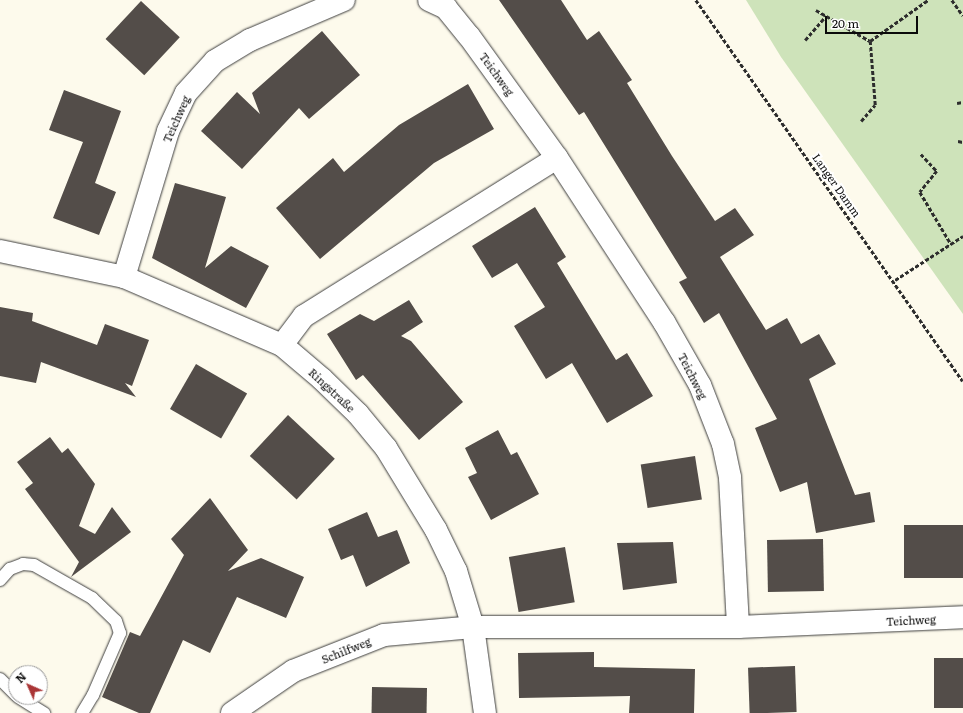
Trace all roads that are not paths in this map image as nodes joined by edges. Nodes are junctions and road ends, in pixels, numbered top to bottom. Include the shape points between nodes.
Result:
1 (344, 0) edge
2 (428, 0) edge
3 (557, 158) junction
4 (0, 251) edge
5 (124, 277) junction
6 (282, 345) junction
7 (0, 580) edge
8 (963, 617) edge
9 (474, 627) junction
10 (738, 627) junction
11 (0, 679) edge
12 (8, 687) edge
13 (31, 705) edge
14 (44, 713) edge
15 (82, 713) edge
16 (232, 713) edge
17 (485, 713) edge

1 - 5 street, Teichweg via 250,40 215,60 186,93 168,131
2 - 3 street, Teichweg via 446,8 469,36
3 - 6 street via 304,316
3 - 10 street, Teichweg via 664,322 700,385 720,437 730,478
4 - 5 street, Ringstraße
5 - 6 street, Ringstraße
6 - 9 street, Ringstraße via 358,414 386,448 436,530 456,572
7 - 15 lane via 10,569 23,564 34,565 92,598 116,621 120,633 93,696
8 - 10 street, Teichweg
9 - 10 street, Teichweg
9 - 16 street, Schilfweg via 384,635 293,671
9 - 17 street, Ringstraße
11 - 12 lane
13 - 14 lane

